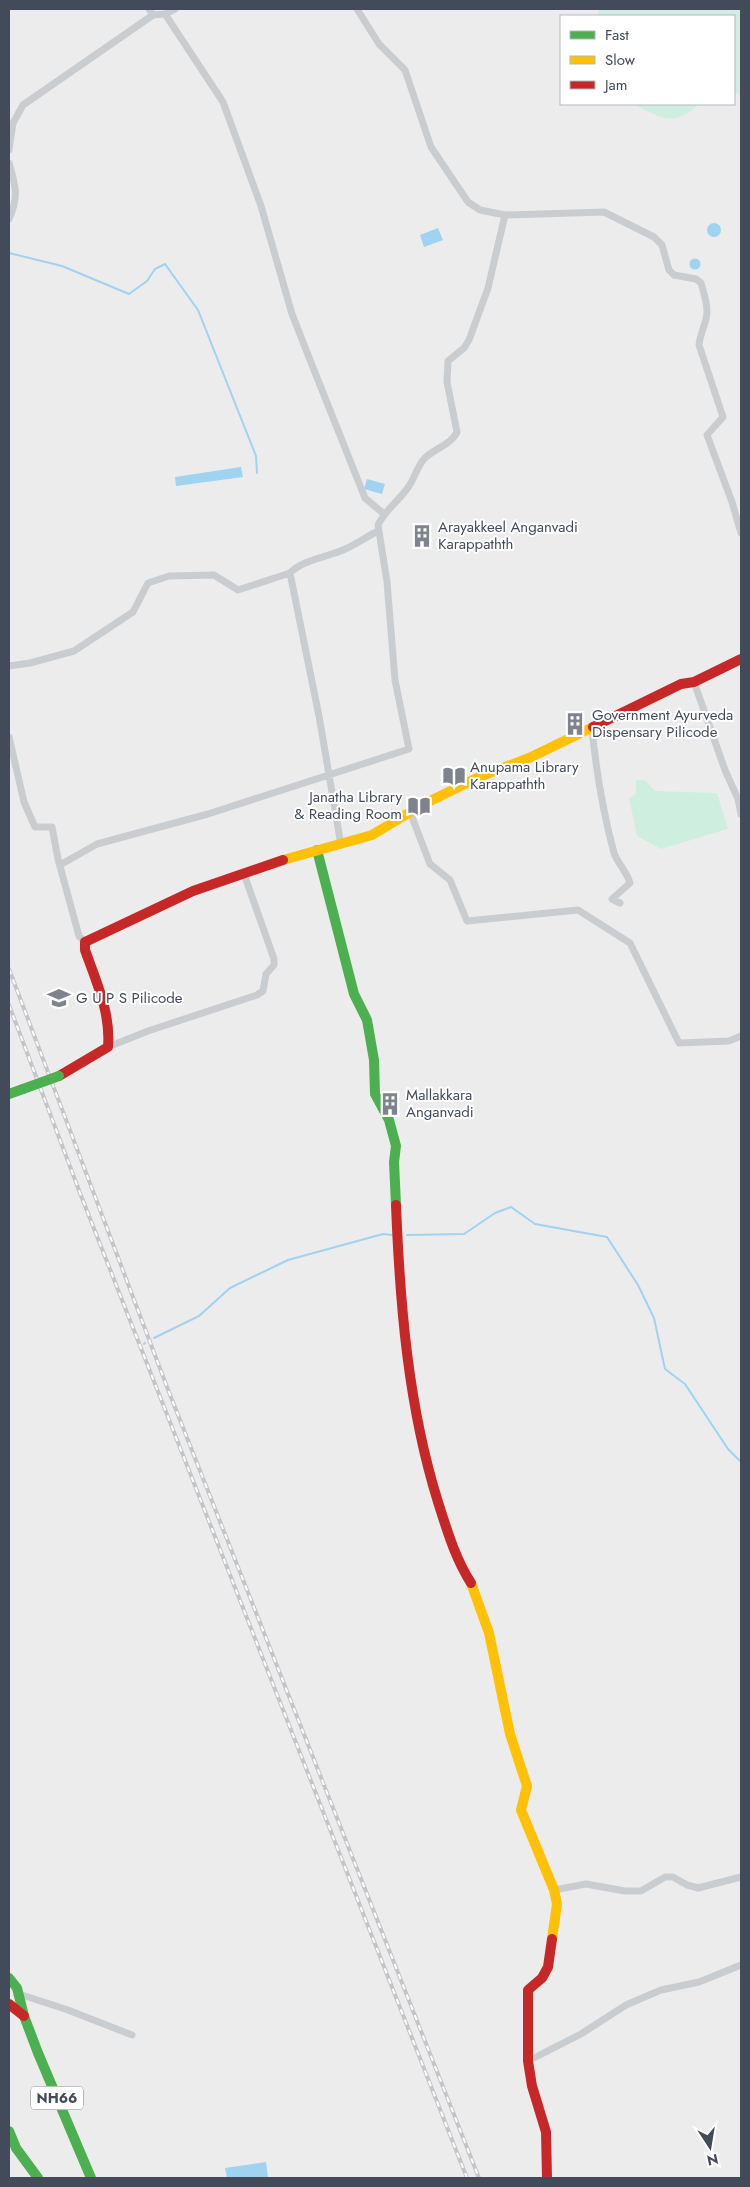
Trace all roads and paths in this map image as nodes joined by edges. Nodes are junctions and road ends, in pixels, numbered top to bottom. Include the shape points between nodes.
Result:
1 (175, 9) edge
2 (357, 9) edge
3 (151, 12) edge
4 (164, 14) junction
5 (9, 150) edge
6 (9, 163) edge
7 (505, 216) junction
8 (9, 219) edge
9 (384, 514) junction
10 (378, 531) junction
11 (741, 533) edge
12 (290, 573) junction
13 (741, 659) edge
14 (9, 666) edge
15 (694, 682) junction
16 (592, 728) junction
17 (9, 737) edge
18 (328, 775) junction
19 (410, 812) junction
20 (741, 814) edge
21 (341, 844) junction
22 (317, 850) junction
23 (60, 865) junction
24 (244, 874) junction
25 (620, 903) dead end
26 (85, 942) junction
27 (741, 1036) edge
28 (108, 1047) junction
29 (9, 1094) edge
30 (741, 1877) edge
31 (554, 1890) junction
32 (741, 1965) edge
33 (9, 1978) edge
34 (18, 1994) junction
35 (9, 2004) edge
36 (24, 2016) junction
37 (132, 2036) dead end
38 (528, 2060) junction
39 (9, 2131) edge
40 (38, 2178) edge
41 (91, 2178) edge
42 (547, 2178) edge

1 - 4 street
2 - 7 street via 379,44 405,70 431,147 468,202 480,210
3 - 4 street
3 - 5 street via 23,105 13,124
4 - 9 street via 223,102 261,206 309,357 366,498
6 - 8 street via 16,203
7 - 9 street via 488,288 469,340 448,361 447,382 457,432 454,438 425,457 402,495
7 - 11 street via 604,212 662,245 669,270 674,275 701,283 707,312 699,345 723,417 708,435
9 - 10 street
10 - 12 street via 347,549 295,567
10 - 18 street via 387,582 395,680 409,749
12 - 14 street via 238,590 214,575 169,576 148,583 133,612 74,651
12 - 18 street
13 - 15 main road
15 - 16 main road via 681,684
15 - 20 street
16 - 19 main road via 479,777
16 - 25 street via 605,815 615,855 630,883 612,899
17 - 23 street via 24,802 35,827 52,827
18 - 21 street
18 - 23 street via 208,814 97,844
19 - 21 main road via 372,835
19 - 27 street via 430,864 450,880 467,921 578,910 630,943 679,1043 728,1041
21 - 22 main road
22 - 24 main road
22 - 31 main road via 354,994 367,1020 374,1060 375,1094 389,1120 396,1146 399,1284 414,1404 428,1470 449,1538 461,1568 474,1588 489,1632 510,1734 527,1786 521,1810
23 - 26 street via 80,936
24 - 26 main road via 193,891
24 - 28 street via 274,959 274,965 266,974 263,991
26 - 28 main road via 84,950 107,1019
28 - 29 main road, bridge via 59,1076
30 - 31 street via 698,1888 674,1877 665,1878 641,1891 586,1884
31 - 38 main road via 557,1904 548,1967 542,1978 528,1990
32 - 38 street via 699,1982 661,1990 626,2005 581,2034
33 - 34 main road, NH66
34 - 36 main road, NH66
34 - 37 street
35 - 36 main road, NH66
36 - 41 main road, NH66
38 - 42 main road via 546,2132
39 - 40 main road via 16,2148

